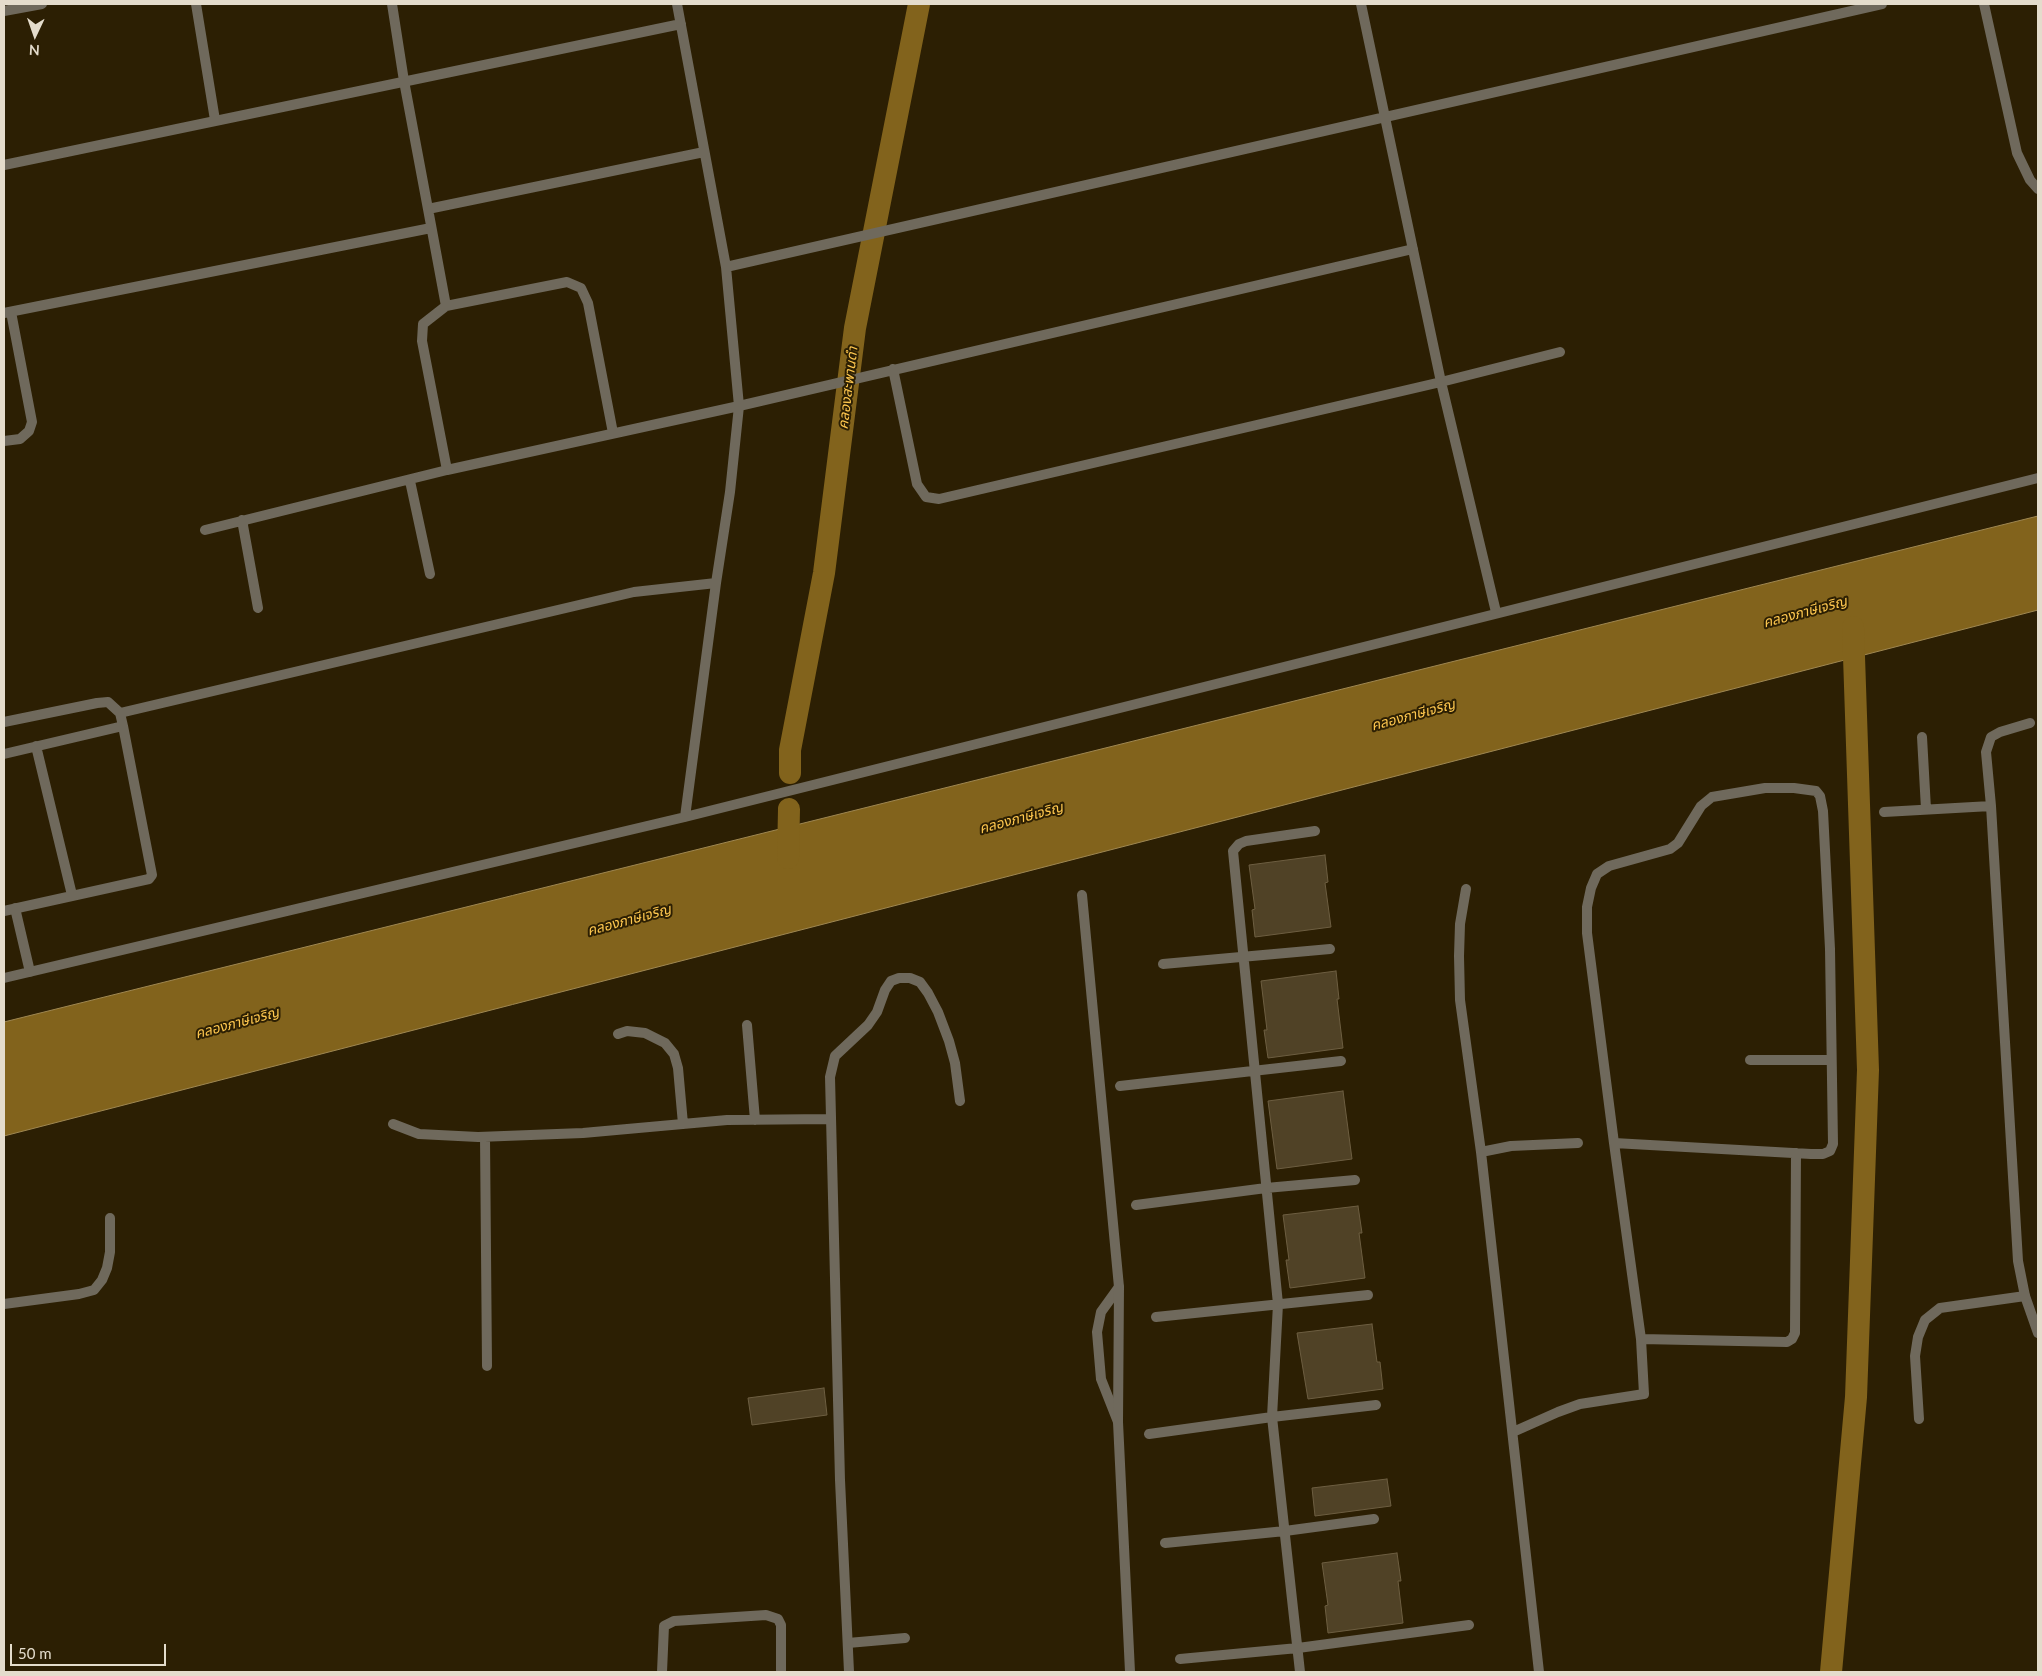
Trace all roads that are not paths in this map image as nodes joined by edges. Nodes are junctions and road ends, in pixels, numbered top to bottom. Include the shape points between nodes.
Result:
1 (42, 4) edge
2 (196, 4) edge
3 (392, 4) edge
4 (677, 4) edge
5 (1361, 4) edge
6 (1882, 4) edge
7 (1984, 4) edge
8 (4, 11) edge
9 (682, 24) junction
10 (404, 81) junction
11 (1386, 116) junction
12 (215, 120) junction
13 (704, 152) junction
14 (4, 165) edge
15 (2038, 189) edge
16 (428, 209) junction
17 (430, 228) junction
18 (1413, 248) junction
19 (726, 267) junction
20 (446, 306) junction
21 (7, 312) edge
22 (1560, 352) dead end
23 (893, 369) junction
24 (1441, 382) junction
25 (739, 406) junction
26 (613, 433) junction
27 (4, 441) edge
28 (447, 470) junction
29 (2038, 478) edge
30 (410, 480) junction
31 (242, 520) junction
32 (205, 530) dead end
33 (430, 574) dead end
34 (716, 583) junction
35 (258, 608) dead end
36 (1496, 612) junction
37 (120, 713) junction
38 (4, 722) edge
39 (2030, 723) dead end
40 (123, 726) junction
41 (1922, 737) dead end
42 (36, 746) junction
43 (4, 754) edge
44 (1991, 806) junction
45 (1926, 809) junction
46 (1884, 812) dead end
47 (685, 817) junction
48 (1315, 831) dead end
49 (1466, 889) dead end
50 (72, 895) junction
51 (1082, 895) dead end
52 (15, 908) junction
53 (4, 911) edge
54 (1330, 949) dead end
55 (1243, 957) junction
56 (1163, 964) dead end
57 (30, 972) junction
58 (4, 978) edge
59 (748, 1025) dead end
60 (618, 1034) dead end
61 (1750, 1060) dead end
62 (1831, 1060) junction
63 (1340, 1061) dead end
64 (1255, 1072) junction
65 (1120, 1086) dead end
66 (960, 1101) dead end
67 (830, 1119) junction
68 (755, 1120) junction
69 (393, 1124) dead end
70 (683, 1124) junction
71 (485, 1137) junction
72 (1578, 1143) dead end
73 (1614, 1143) junction
74 (1481, 1152) junction
75 (1796, 1153) junction
76 (1355, 1180) dead end
77 (1266, 1188) junction
78 (1136, 1205) dead end
79 (110, 1218) dead end
80 (1119, 1287) junction
81 (1368, 1295) dead end
82 (2025, 1296) junction
83 (4, 1304) edge
84 (1278, 1304) junction
85 (1156, 1317) dead end
86 (2038, 1333) edge
87 (1641, 1339) junction
88 (487, 1366) dead end
89 (1376, 1406) dead end
90 (1272, 1417) junction
91 (1920, 1419) dead end
92 (1118, 1422) junction
93 (1513, 1432) junction
94 (1149, 1434) dead end
95 (1374, 1519) dead end
96 (1285, 1531) junction
97 (1165, 1543) dead end
98 (1469, 1626) dead end
99 (905, 1638) dead end
100 (848, 1643) junction
101 (1298, 1648) junction
102 (1180, 1659) dead end
103 (662, 1672) edge
104 (781, 1672) edge
105 (849, 1672) edge
106 (1130, 1672) edge
107 (1300, 1672) edge
108 (1539, 1672) edge

1 - 8 street
2 - 12 street
3 - 10 street
4 - 9 street
5 - 11 street
6 - 11 street
7 - 15 street via 2017,153
9 - 10 street
9 - 13 street
10 - 12 street
10 - 16 street
11 - 18 street
11 - 19 street
12 - 14 street
13 - 16 street
13 - 19 street
16 - 17 street
17 - 20 street
17 - 21 street
18 - 23 street
18 - 24 street
19 - 25 street
20 - 26 street via 566,282 581,288 588,303
20 - 28 street via 423,324 422,341
21 - 27 street via 32,422 20,439
22 - 24 street
23 - 24 street via 917,484 926,497 939,498
23 - 25 street
24 - 36 street
25 - 26 street
25 - 34 street
26 - 28 street
28 - 30 street
29 - 36 street
30 - 31 street
30 - 33 street
31 - 32 street
31 - 35 street
34 - 37 street via 634,592
34 - 47 street
36 - 47 street
37 - 38 street via 108,702
37 - 40 street
39 - 44 street via 2000,732 1987,744
40 - 42 street
40 - 50 street via 152,875 149,879
41 - 45 street
42 - 43 street
42 - 50 street
44 - 45 street
44 - 82 street via 2018,1261
45 - 46 street
47 - 57 street
48 - 55 street via 1246,841 1234,851
49 - 74 street via 1460,940 1460,1000
50 - 52 street
51 - 80 street
52 - 53 street
52 - 57 street
54 - 55 street
55 - 56 street
55 - 64 street
57 - 58 street
59 - 68 street
60 - 70 street via 627,1031 644,1033 665,1043 674,1054
61 - 62 street
62 - 73 street via 1829,939 1820,796 1816,791 1765,788 1712,797 1701,806 1678,843 1670,849 1609,866 1597,874 1591,888 1586,907 1587,933
62 - 75 street via 1833,1144 1823,1154
63 - 64 street
64 - 65 street
64 - 77 street
66 - 67 street via 954,1063 938,1012 920,982 899,978 891,981 868,1026 835,1056 830,1077
67 - 68 street
67 - 100 street
68 - 70 street
69 - 71 street via 419,1134
70 - 71 street
71 - 88 street
72 - 74 street via 1528,1144
73 - 75 street
73 - 87 street
74 - 93 street
75 - 87 street via 1795,1333 1792,1339 1787,1342
76 - 77 street
77 - 78 street
77 - 84 street
79 - 83 street via 107,1268 94,1290
80 - 92 street
80 - 92 street via 1101,1312 1096,1332 1101,1379
81 - 84 street
82 - 86 street
82 - 91 street via 1940,1308 1925,1320 1915,1356
84 - 85 street
84 - 90 street
87 - 93 street via 1644,1394 1580,1404
89 - 90 street
90 - 94 street
90 - 96 street
92 - 106 street
93 - 108 street
95 - 96 street
96 - 97 street
96 - 101 street
98 - 101 street
99 - 100 street
100 - 105 street
101 - 102 street
101 - 107 street
103 - 104 street via 664,1626 674,1621 766,1615 778,1619 781,1625

